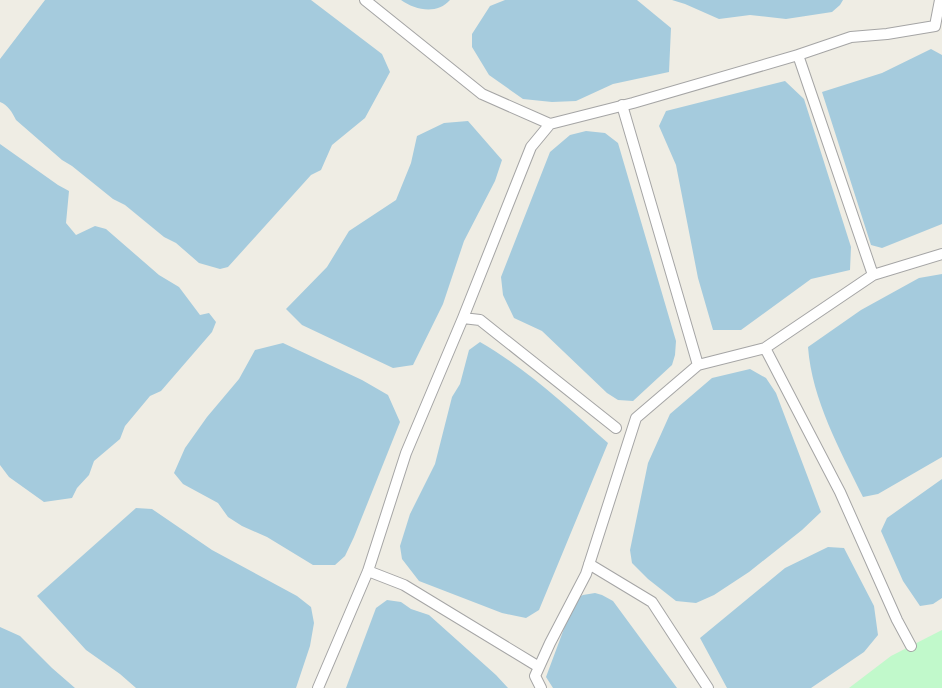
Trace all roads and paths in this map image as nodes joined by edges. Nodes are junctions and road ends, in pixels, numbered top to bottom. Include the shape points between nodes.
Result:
1 (365, 0) edge
2 (940, 0) edge
3 (798, 55) junction
4 (622, 106) junction
5 (550, 124) junction
6 (942, 254) edge
7 (873, 275) junction
8 (463, 318) junction
9 (765, 348) junction
10 (698, 365) junction
11 (616, 428) dead end
12 (589, 564) junction
13 (368, 571) junction
14 (911, 646) dead end
15 (539, 667) junction
16 (318, 688) edge
17 (541, 688) edge
18 (708, 688) edge

1 - 5 lane via 482,94
2 - 3 lane via 935,26 851,37
3 - 4 lane
3 - 7 lane
4 - 5 lane
4 - 10 lane
5 - 8 lane via 531,147
6 - 7 lane
7 - 9 lane
8 - 11 lane via 480,320
8 - 13 lane via 406,453
9 - 10 lane
9 - 14 lane via 840,492
10 - 12 lane via 636,418
12 - 15 lane
12 - 18 lane via 652,602
13 - 15 lane via 404,585
13 - 16 lane
15 - 17 lane via 535,676

